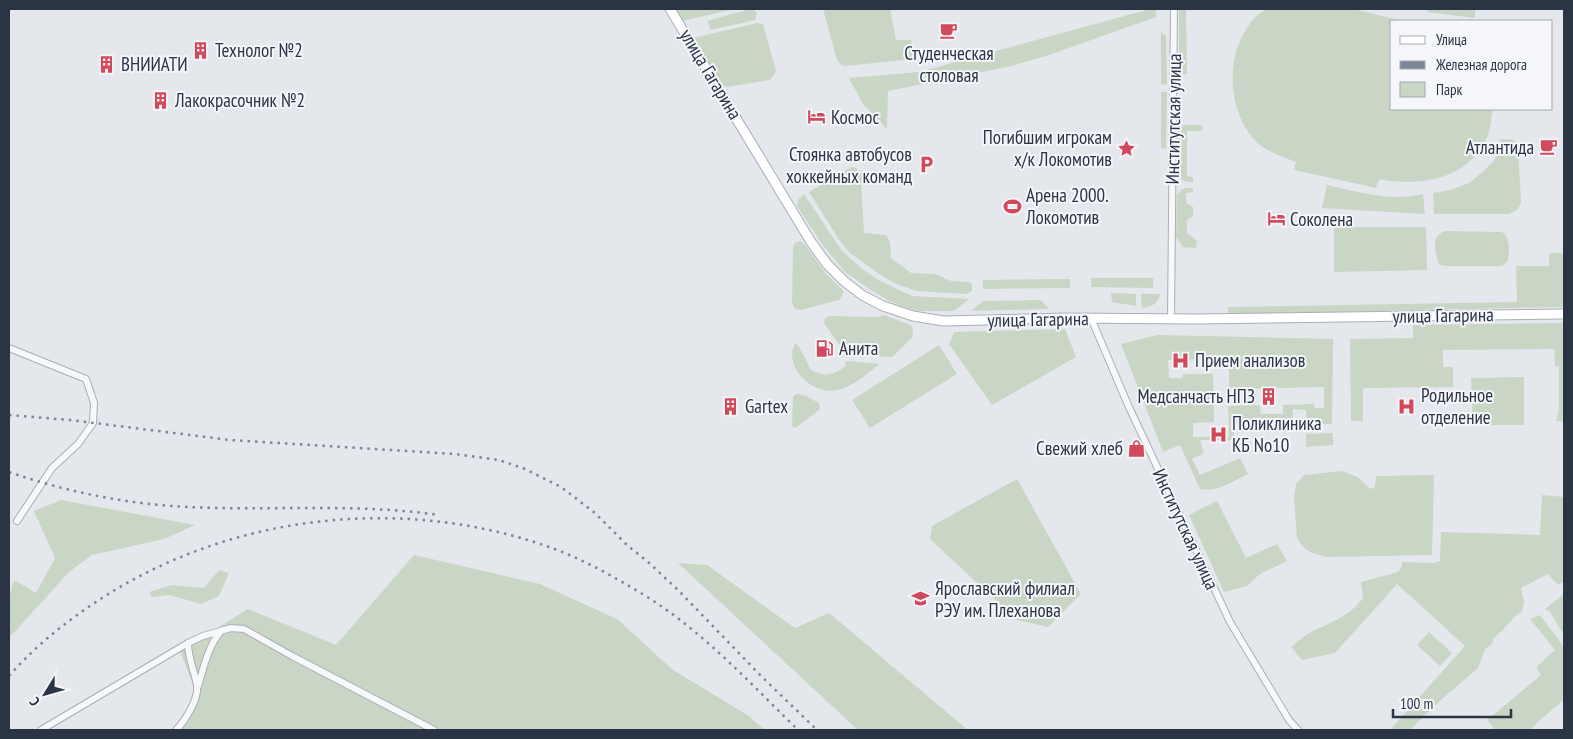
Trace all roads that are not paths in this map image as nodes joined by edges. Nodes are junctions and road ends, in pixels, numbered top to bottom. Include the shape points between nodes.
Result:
1 (670, 9) edge
2 (1174, 9) edge
3 (1564, 314) edge
4 (1091, 318) junction
5 (1171, 319) junction
6 (9, 348) edge
7 (17, 521) dead end
8 (222, 631) junction
9 (188, 643) junction
10 (197, 687) junction
11 (41, 730) edge
12 (176, 730) edge
13 (434, 730) edge
14 (1298, 730) edge

1 - 4 main road, улица Гагарина via 811,242 844,282 883,306 943,321
2 - 5 street, Институтская улица
3 - 5 main road, улица Гагарина
4 - 5 main road, улица Гагарина
4 - 14 street, Институтская улица via 1230,622
6 - 7 street via 86,379 94,403 94,423 78,444 52,468
8 - 9 street
8 - 10 street via 210,647
8 - 13 street via 244,629
9 - 10 street
9 - 11 street
10 - 12 street via 184,722

